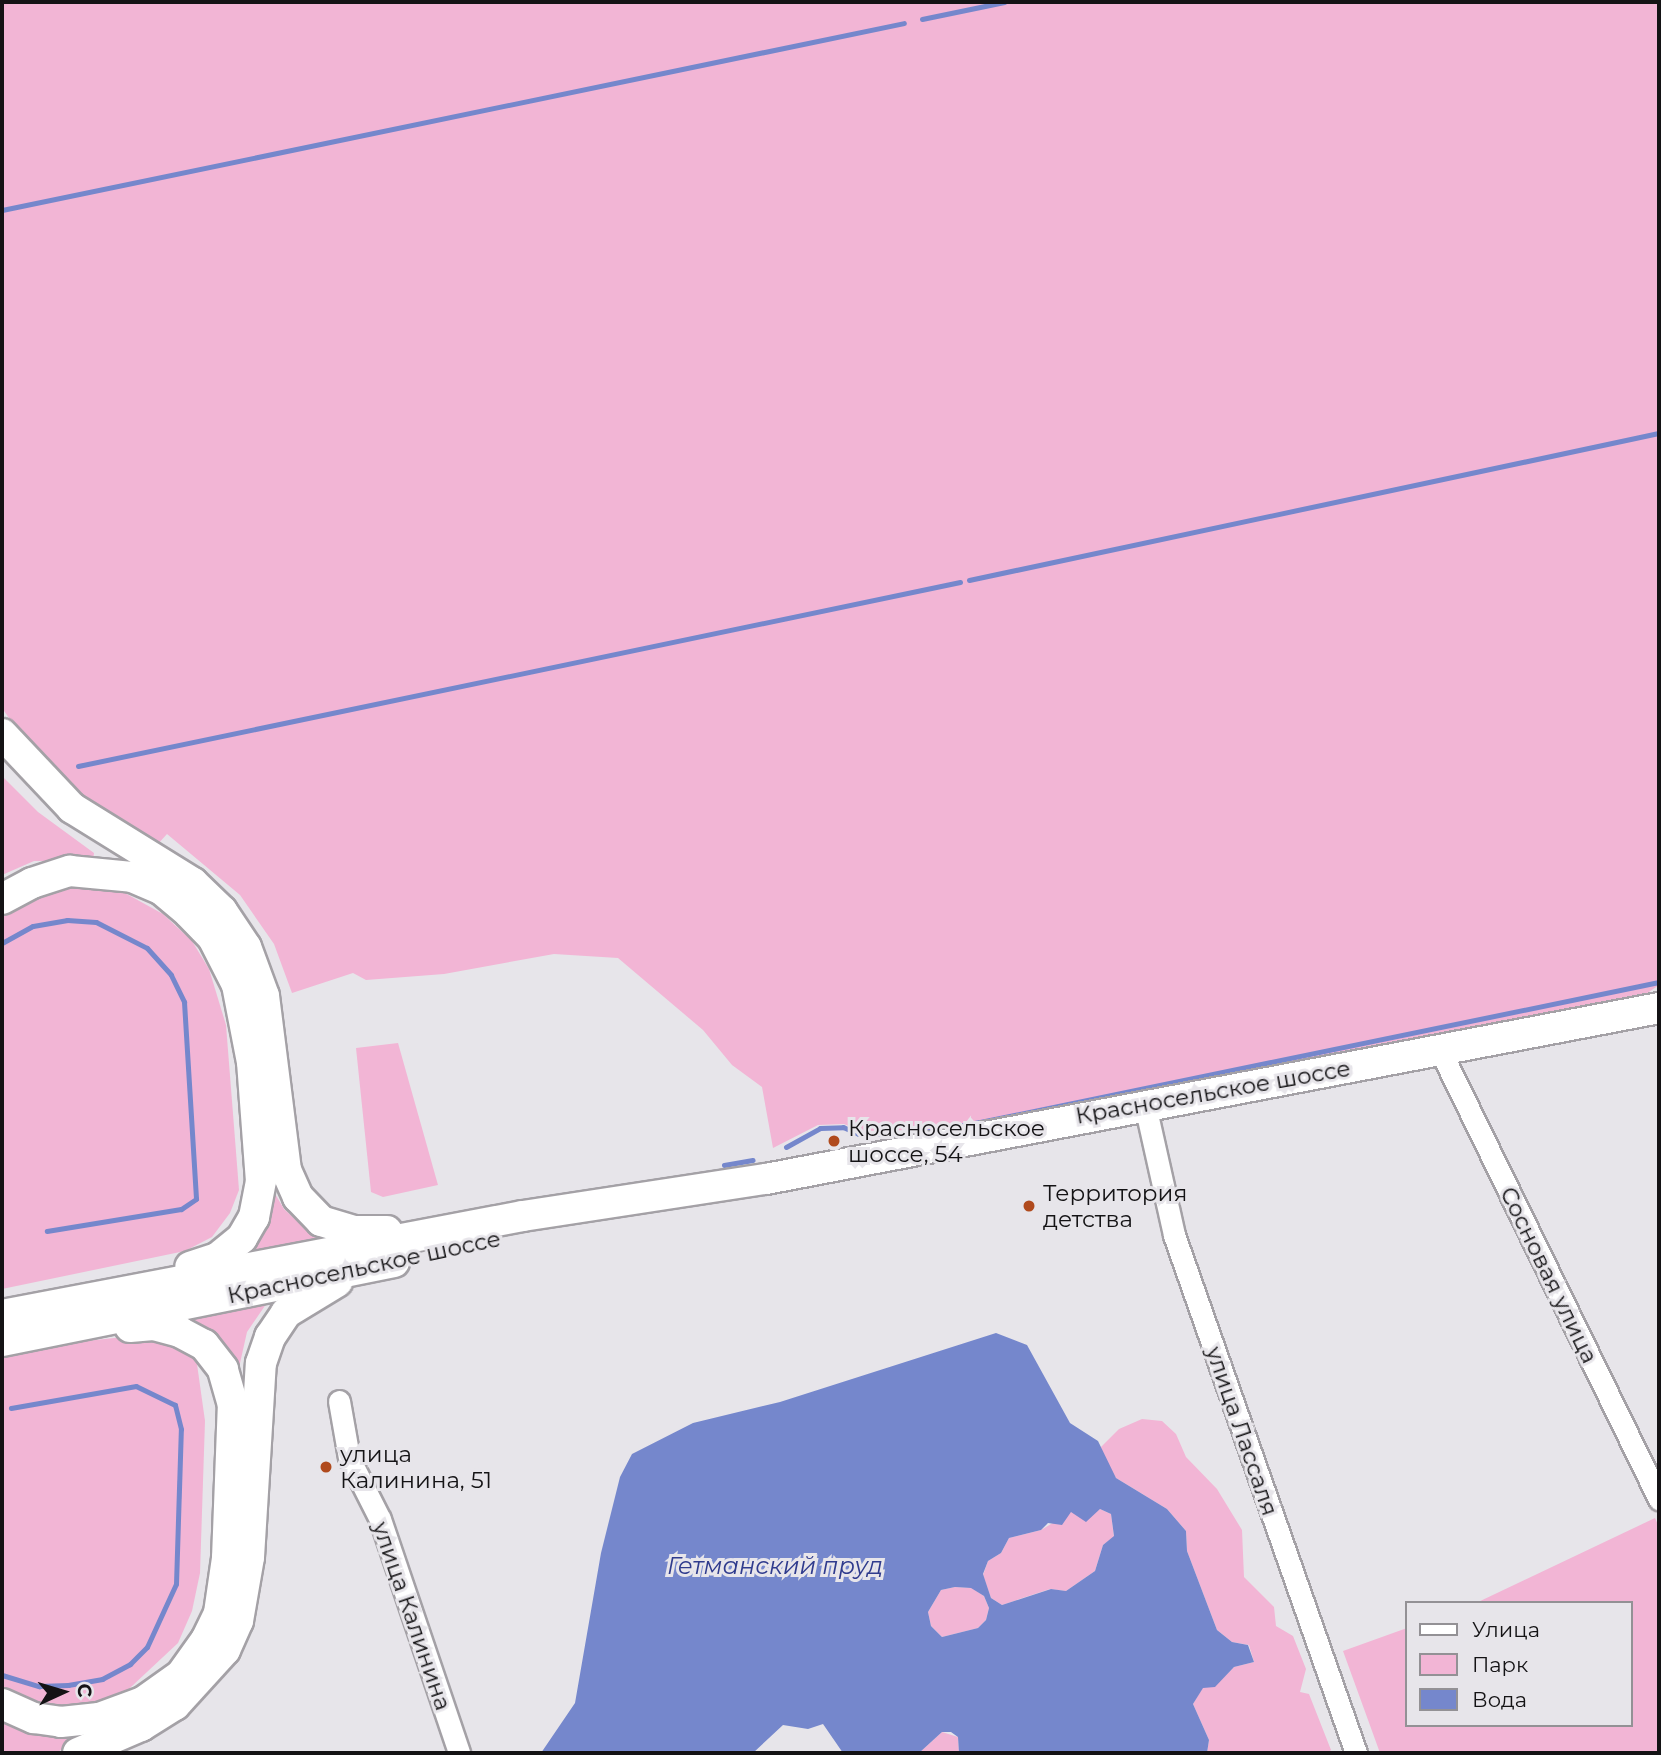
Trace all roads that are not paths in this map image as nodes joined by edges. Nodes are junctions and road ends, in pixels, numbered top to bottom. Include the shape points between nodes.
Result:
1 (2, 734) edge
2 (2, 899) edge
3 (1659, 1008) edge
4 (1440, 1051) junction
5 (1145, 1105) junction
6 (725, 1186) junction
7 (523, 1216) junction
8 (371, 1266) junction
9 (106, 1296) junction
10 (2, 1315) edge
11 (39, 1334) junction
12 (2, 1341) edge
13 (339, 1401) dead end
14 (1659, 1499) edge
15 (2, 1704) edge
16 (78, 1753) edge
17 (459, 1753) edge
18 (1356, 1753) edge

1 - 7 main road via 72,808 193,883 222,911 246,947 264,996 286,1170 298,1197 321,1221 353,1231 389,1231
2 - 9 main road via 70,871 132,877 162,890 189,913 213,938 237,985 252,1062 259,1143 261,1181 254,1217 242,1238 217,1258
3 - 4 main road, Красносельское шоссе
4 - 5 main road, Красносельское шоссе
4 - 14 street, Сосновая улица
5 - 6 main road, Красносельское шоссе
5 - 18 street, улица Лассаля via 1174,1235
6 - 7 main road, Красносельское шоссе
6 - 8 main road, Красносельское шоссе
7 - 9 main road, Красносельское шоссе
8 - 11 main road, Красносельское шоссе
8 - 16 main road via 316,1291 286,1313 270,1337 261,1363 255,1409 250,1557 238,1621 225,1650 175,1705 141,1726
9 - 10 main road, Красносельское шоссе
11 - 12 main road, Красносельское шоссе
11 - 15 main road via 153,1325 204,1345 223,1369 233,1405 227,1558 219,1613 206,1640 181,1675 143,1702 99,1718 61,1722 34,1718
13 - 17 street, улица Калинина via 349,1458 380,1519

